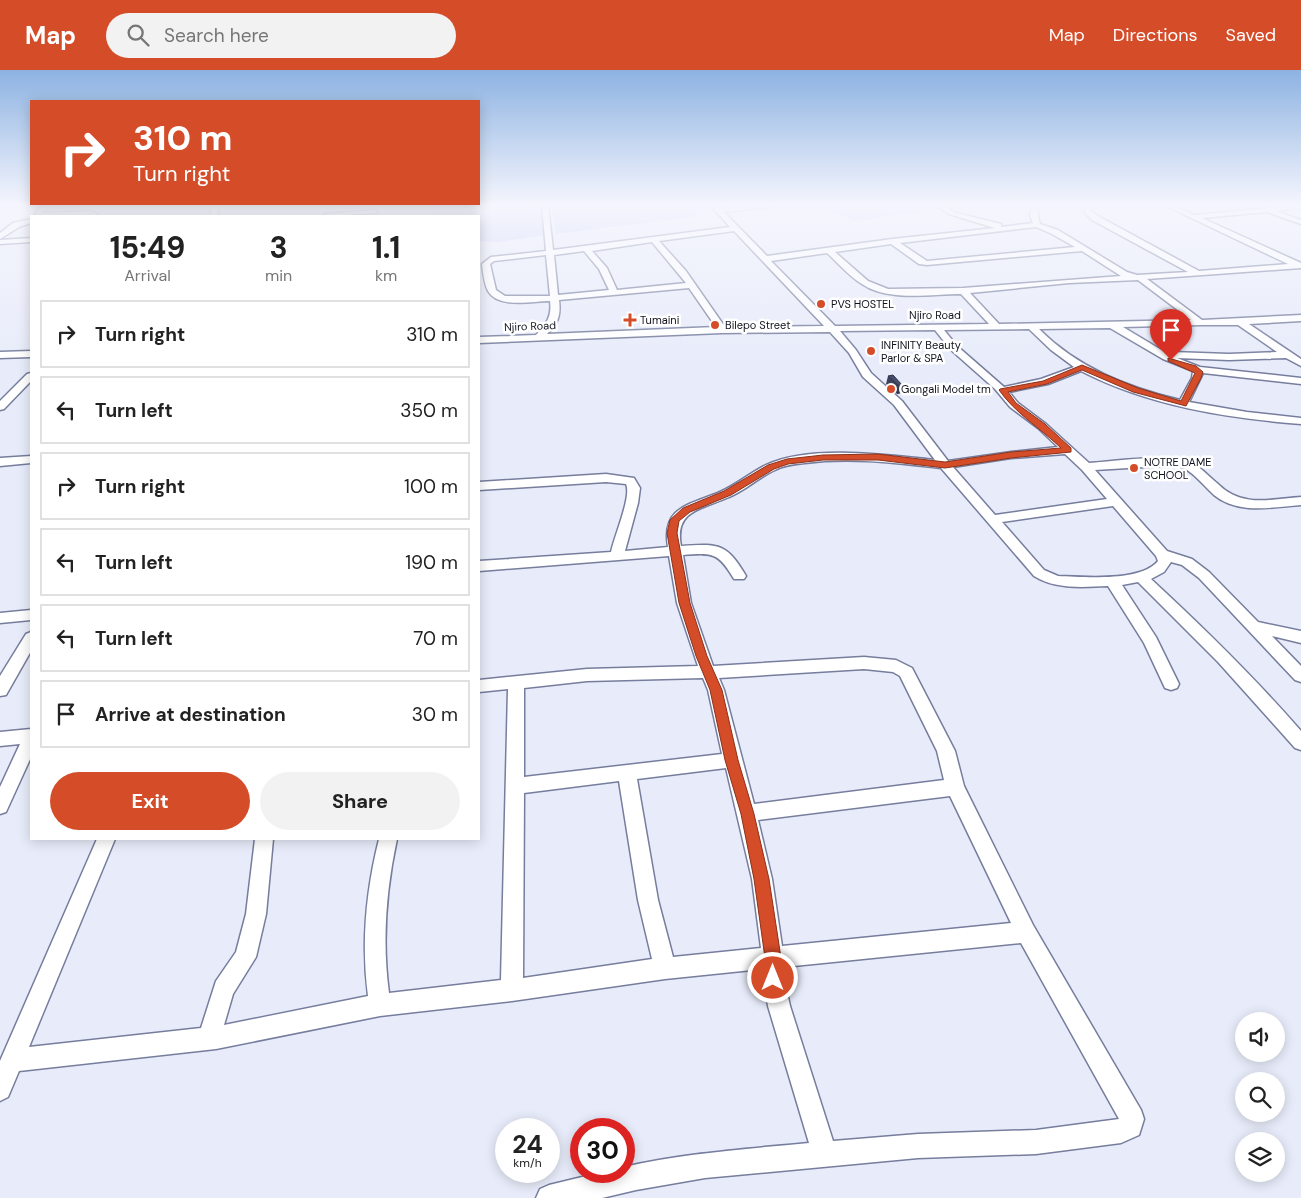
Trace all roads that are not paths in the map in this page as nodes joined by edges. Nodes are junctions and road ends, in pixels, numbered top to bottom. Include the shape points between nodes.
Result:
1 (502, 258) edge
2 (550, 258) edge
3 (594, 258) edge
4 (669, 258) edge
5 (775, 258) edge
6 (837, 258) edge
7 (916, 258) edge
8 (987, 258) edge
9 (1097, 258) edge
10 (1169, 258) edge
11 (1282, 258) edge
12 (765, 259) joint
13 (1300, 266) edge
14 (1199, 274) junction
15 (1141, 278) junction
16 (692, 285) junction
17 (963, 290) junction
18 (614, 293) junction
19 (554, 298) junction
20 (1299, 319) edge
21 (1240, 322) junction
22 (1200, 323) junction
23 (1112, 325) junction
24 (1031, 326) junction
25 (997, 327) junction
26 (831, 328) junction
27 (938, 328) junction
28 (722, 330) junction
29 (537, 338) junction
30 (480, 340) edge
31 (30, 354) edge
32 (1162, 355) junction
33 (1288, 355) junction
34 (1, 356) edge
35 (1301, 363) edge
36 (1082, 368) junction
37 (1198, 370) junction
38 (30, 377) edge
39 (1301, 381) edge
40 (1002, 390) junction
41 (1183, 404) junction
42 (0, 407) edge
43 (1298, 423) edge
44 (1068, 450) junction
45 (30, 460) edge
46 (0, 462) edge
47 (945, 465) junction
48 (1086, 467) junction
49 (480, 486) edge
50 (1301, 501) edge
51 (1116, 502) junction
52 (993, 519) junction
53 (675, 551) junction
54 (1162, 554) junction
55 (617, 556) junction
56 (480, 566) edge
57 (739, 576) dead end
58 (1141, 577) junction
59 (1112, 580) junction
60 (30, 616) edge
61 (0, 618) edge
62 (1255, 627) junction
63 (1301, 637) edge
64 (30, 640) edge
65 (708, 672) junction
66 (1301, 676) edge
67 (516, 682) junction
68 (1171, 684) dead end
69 (480, 686) edge
70 (0, 690) edge
71 (30, 738) edge
72 (0, 739) edge
73 (30, 740) edge
74 (1301, 743) edge
75 (732, 760) junction
76 (627, 774) junction
77 (515, 786) junction
78 (955, 787) junction
79 (0, 806) edge
80 (748, 814) junction
81 (106, 840) edge
82 (264, 840) edge
83 (388, 840) edge
84 (1026, 932) junction
85 (773, 958) junction
86 (665, 968) junction
87 (512, 990) junction
88 (380, 1005) junction
89 (209, 1038) junction
90 (13, 1060) junction
91 (0, 1088) edge
92 (825, 1154) junction
93 (549, 1198) edge

1 - 19 street via 490,259 486,264 497,298
2 - 19 street
3 - 18 street via 603,268
4 - 16 street
5 - 12 street
6 - 17 street via 875,288 904,292
7 - 8 street via 927,263
9 - 15 street via 1124,274
10 - 14 street
11 - 13 street
12 - 26 street
13 - 14 street
14 - 15 street
15 - 17 street
15 - 22 street
16 - 18 street
16 - 28 street
17 - 25 street
18 - 19 street
19 - 29 street via 555,319
20 - 21 street, Njiro Road
21 - 22 street, Njiro Road
21 - 33 street
22 - 23 street, Njiro Road
23 - 24 street, Njiro Road
23 - 32 street
24 - 25 street, Njiro Road
24 - 36 street
25 - 27 street, Njiro Road
26 - 27 street, Njiro Road
26 - 28 street, Njiro Road
26 - 47 street via 853,352 869,377 898,403
27 - 40 street via 954,348
28 - 29 street, Njiro Road
29 - 30 street, Njiro Road
31 - 34 street
32 - 33 street
32 - 37 street
33 - 35 street
36 - 40 street via 1044,382
36 - 41 street via 1135,390
37 - 39 street
37 - 41 street
38 - 42 street
40 - 44 street via 1014,405
41 - 43 street
44 - 47 street
44 - 48 street
45 - 46 street
47 - 52 street
47 - 53 street via 878,457 823,457 780,464 678,516 671,528
48 - 50 street via 1180,461 1232,502
48 - 51 street
49 - 55 street via 625,478 634,488
51 - 52 street
51 - 54 street
52 - 59 street via 1039,573 1047,578 1058,581
53 - 55 street
53 - 57 street via 706,549 722,552
53 - 65 street via 684,603
54 - 58 street via 1163,566
54 - 62 street via 1194,566
55 - 56 street
58 - 59 street
58 - 74 street via 1260,695
59 - 68 street via 1151,641
60 - 61 street
62 - 63 street
62 - 66 street
64 - 70 street
65 - 67 street via 587,675
65 - 75 street via 716,690
65 - 78 street via 864,663 900,668 911,681 946,751
67 - 69 street
67 - 77 street
71 - 72 street
73 - 79 street
75 - 76 street
75 - 80 street
76 - 77 street
76 - 86 street via 648,900
77 - 87 street
78 - 80 street
78 - 84 street
80 - 85 street via 762,879
81 - 90 street
82 - 89 street via 256,914 245,957 224,989
83 - 88 street via 374,922 375,973
84 - 85 street
84 - 92 street via 1129,1112 1130,1126 1121,1131 1036,1142 918,1146
85 - 86 street
85 - 92 street via 779,1006
86 - 87 street
87 - 88 street
88 - 89 street
89 - 90 street
90 - 91 street
92 - 93 street via 705,1166

